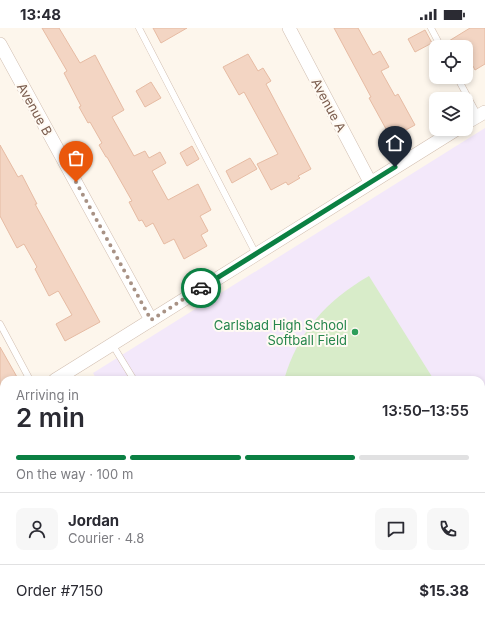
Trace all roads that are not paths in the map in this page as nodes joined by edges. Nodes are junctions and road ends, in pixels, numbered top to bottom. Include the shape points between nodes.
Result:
1 (139, 28) edge
2 (289, 28) edge
3 (431, 28) edge
4 (437, 40) edge
5 (0, 44) edge
6 (462, 84) edge
7 (481, 114) edge
8 (446, 136) edge
9 (370, 182) junction
10 (256, 254) junction
11 (151, 320) junction
12 (0, 324) edge
13 (112, 344) junction
14 (28, 376) edge
15 (61, 376) edge
16 (132, 376) edge

1 - 10 lane
2 - 9 street, Avenue A
3 - 4 lane
5 - 11 street, Avenue B
6 - 7 lane
8 - 9 street
9 - 10 street
10 - 11 street
11 - 13 street
12 - 14 lane
13 - 15 street
13 - 16 lane

